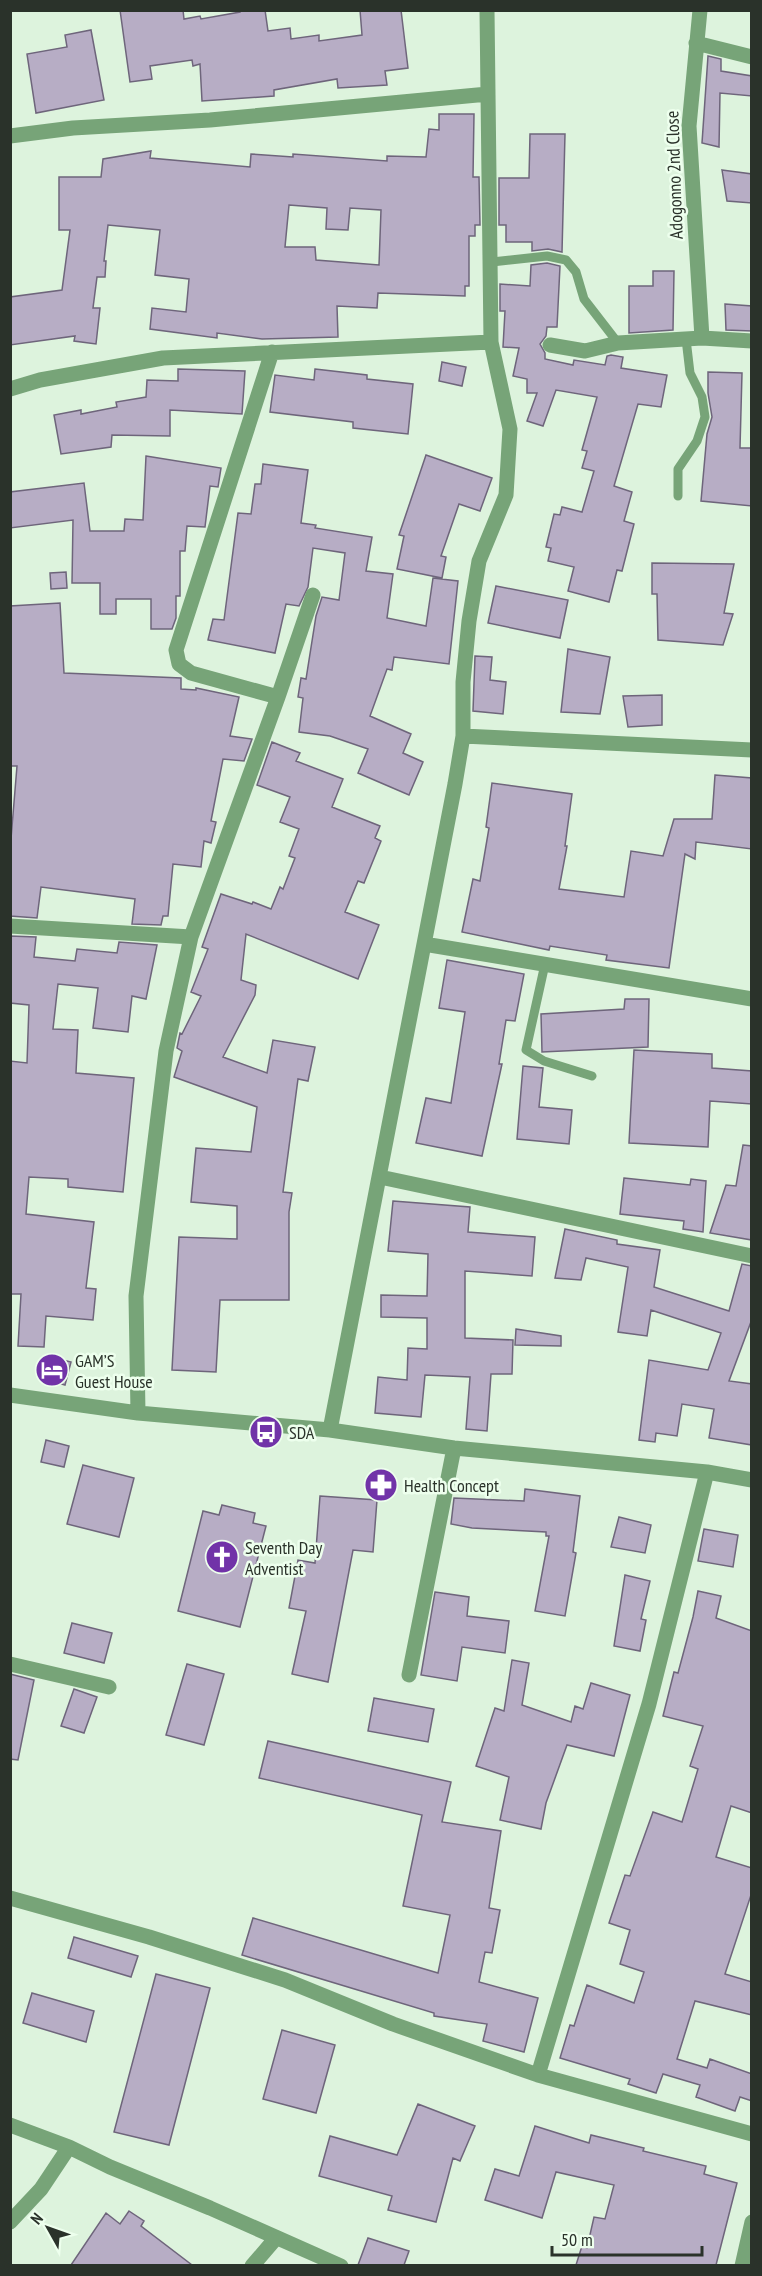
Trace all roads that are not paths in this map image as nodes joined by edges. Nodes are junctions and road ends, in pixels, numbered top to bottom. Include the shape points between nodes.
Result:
1 (487, 10) edge
2 (700, 10) edge
3 (696, 43) junction
4 (752, 57) edge
5 (488, 94) junction
6 (10, 136) edge
7 (492, 262) junction
8 (702, 338) junction
9 (686, 339) junction
10 (752, 341) edge
11 (491, 342) junction
12 (618, 343) junction
13 (550, 345) dead end
14 (272, 352) junction
15 (10, 389) edge
16 (678, 496) dead end
17 (313, 595) dead end
18 (278, 698) junction
19 (463, 736) junction
20 (752, 750) edge
21 (10, 926) edge
22 (191, 937) junction
23 (424, 944) junction
24 (545, 964) junction
25 (752, 999) edge
26 (592, 1076) dead end
27 (380, 1177) junction
28 (752, 1256) edge
29 (10, 1395) edge
30 (138, 1413) junction
31 (330, 1430) junction
32 (454, 1448) junction
33 (706, 1472) junction
34 (752, 1480) edge
35 (10, 1664) edge
36 (409, 1675) dead end
37 (109, 1687) dead end
38 (10, 1898) edge
39 (538, 2076) junction
40 (10, 2125) edge
41 (752, 2134) edge
42 (69, 2147) junction
43 (10, 2222) edge
44 (752, 2222) edge
45 (276, 2238) junction
46 (252, 2265) edge
47 (341, 2265) edge
48 (742, 2265) edge

1 - 5 street
2 - 3 street, Adogonno 2nd Close
3 - 4 street
3 - 8 street, Adogonno 2nd Close via 689,126
5 - 6 street
5 - 7 street
7 - 11 street
7 - 12 lane via 547,256 566,260 576,272 584,299
8 - 9 street
8 - 10 street
9 - 12 street
9 - 16 lane via 690,373 702,397 705,417 697,441 678,469
11 - 14 street
11 - 19 street via 510,429 506,495 479,561 463,682
12 - 13 street via 585,351
14 - 15 street via 164,358
14 - 18 street via 176,651 179,664 191,673
17 - 18 street
18 - 22 street
19 - 20 street
19 - 23 street
21 - 22 street
22 - 30 street via 166,1051 136,1296
23 - 24 street
23 - 27 street
24 - 25 street
24 - 26 lane via 526,1050 544,1061
27 - 28 street
27 - 31 street
29 - 30 street
30 - 31 street
31 - 32 street
32 - 33 street
32 - 36 street
33 - 34 street
33 - 39 street via 649,1704
35 - 37 street
38 - 39 street via 285,1980
39 - 41 street
40 - 42 street
42 - 43 street via 41,2189
42 - 45 street
44 - 48 street
45 - 46 street
45 - 47 street

